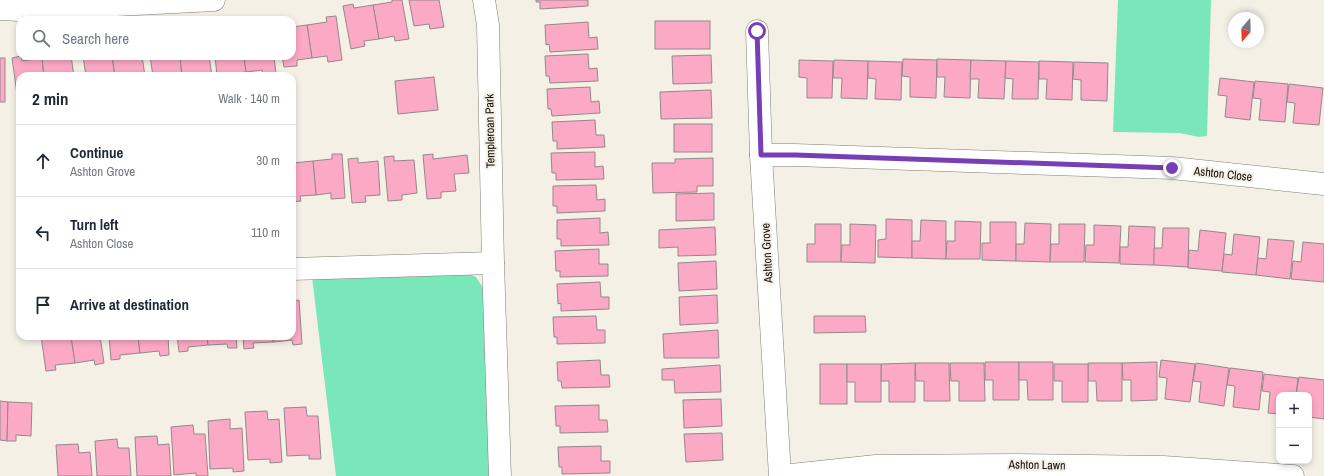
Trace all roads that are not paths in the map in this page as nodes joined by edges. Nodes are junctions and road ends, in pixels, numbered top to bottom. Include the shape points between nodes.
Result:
1 (214, 0) edge
2 (484, 0) edge
3 (0, 9) edge
4 (757, 31) dead end
5 (761, 155) junction
6 (1324, 184) edge
7 (493, 263) junction
8 (296, 269) edge
9 (500, 476) edge
10 (781, 476) edge
11 (1293, 476) edge

1 - 3 street
2 - 7 street, Templeroan Park via 488,25
4 - 5 street, Ashton Grove
5 - 6 street, Ashton Close via 1172,168
5 - 10 street, Ashton Grove
7 - 8 street
7 - 9 street, Templeroan Park
10 - 11 street, Ashton Lawn via 876,466 1015,465 1163,467

